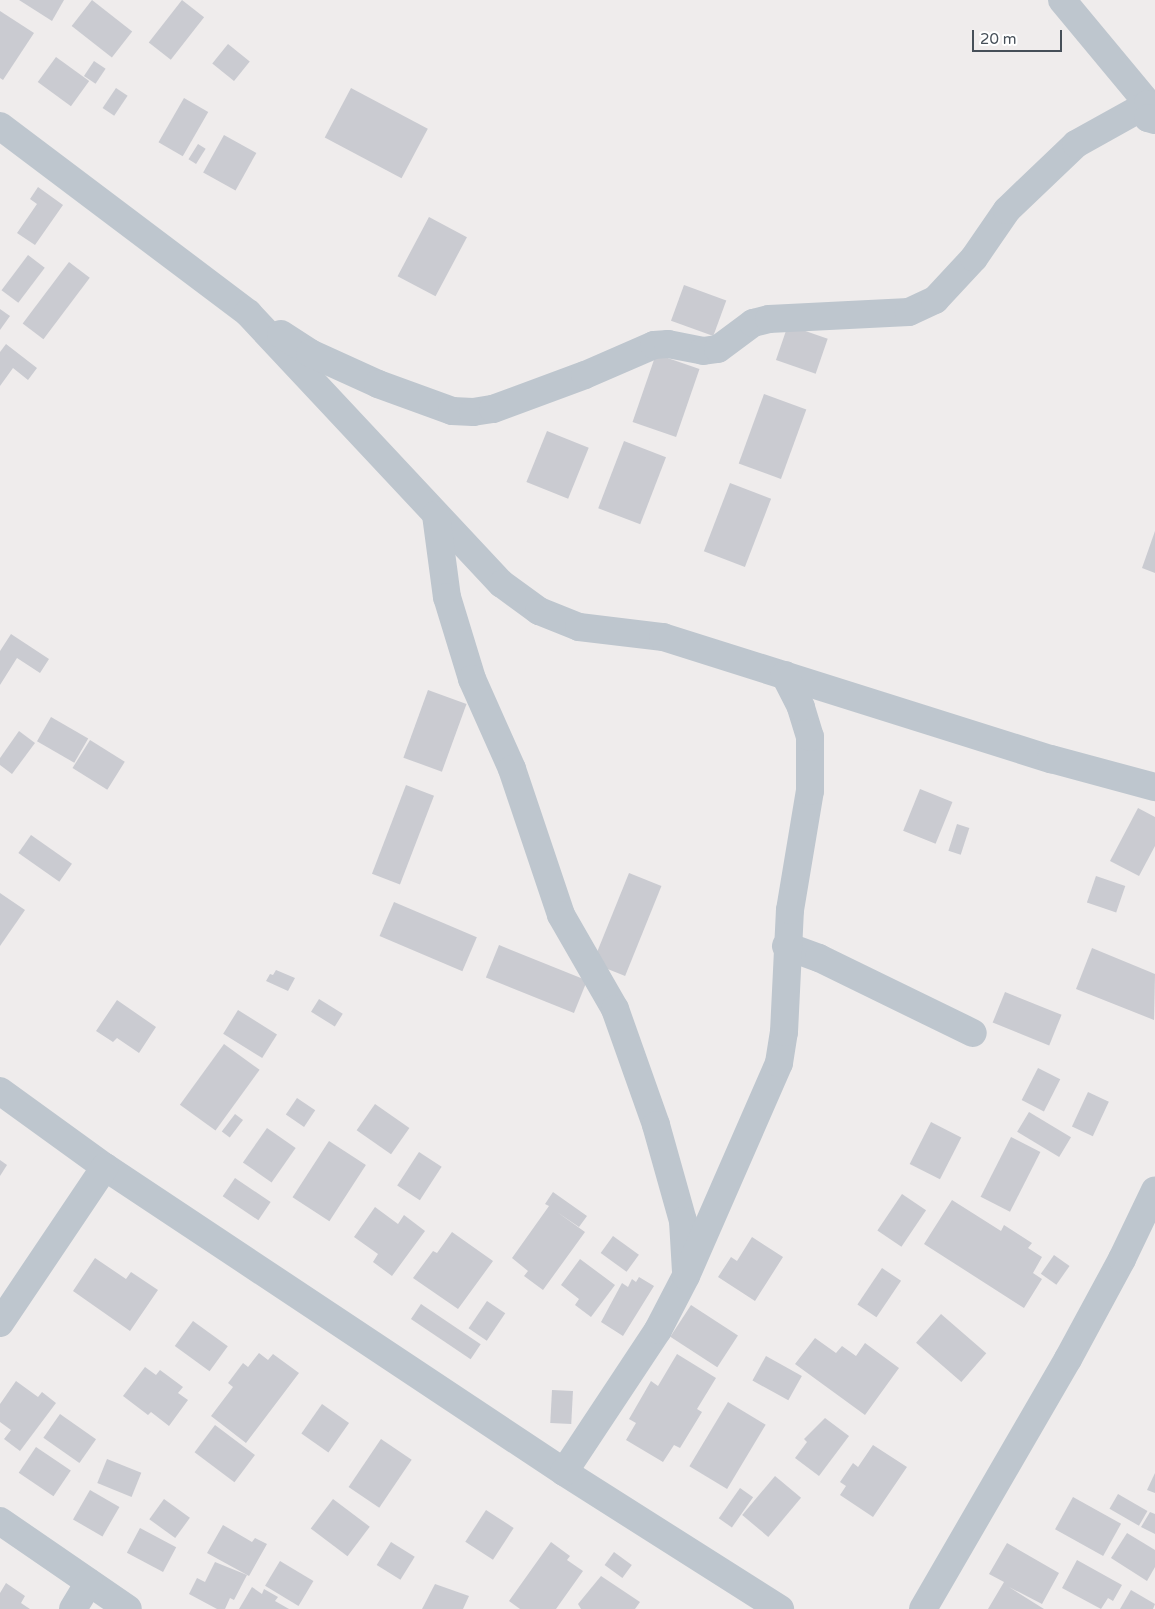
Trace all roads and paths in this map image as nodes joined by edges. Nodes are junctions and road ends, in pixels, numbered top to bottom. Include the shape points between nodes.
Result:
1 (1062, 0) edge
2 (1153, 112) edge
3 (0, 126) edge
4 (248, 314) junction
5 (436, 515) junction
6 (785, 675) junction
7 (1155, 787) edge
8 (786, 946) junction
9 (973, 1033) dead end
10 (0, 1091) edge
11 (105, 1167) junction
12 (1155, 1190) edge
13 (686, 1276) junction
14 (0, 1323) edge
15 (564, 1472) junction
16 (0, 1521) edge
17 (89, 1582) junction
18 (73, 1609) edge
19 (128, 1609) edge
20 (780, 1609) edge
21 (923, 1609) edge

1 - 2 street
2 - 4 street via 1076,144 1007,210 957,278 924,307 879,315 753,322 718,348 703,352 668,344 654,345 493,409 452,411 378,384 310,353
3 - 4 street
4 - 5 street
5 - 6 street via 502,584 539,611 579,627 663,637
5 - 13 street via 447,597 472,679 512,769 561,916 615,1009 656,1125 683,1222
6 - 7 street via 1051,759
6 - 8 street via 801,707 810,737 810,791
8 - 9 street via 819,958
8 - 13 street via 784,1032 779,1063
10 - 11 street
11 - 14 street
11 - 15 street
12 - 21 street via 1068,1359
13 - 15 street via 658,1330
15 - 20 street
16 - 17 street
17 - 18 street
17 - 19 street

